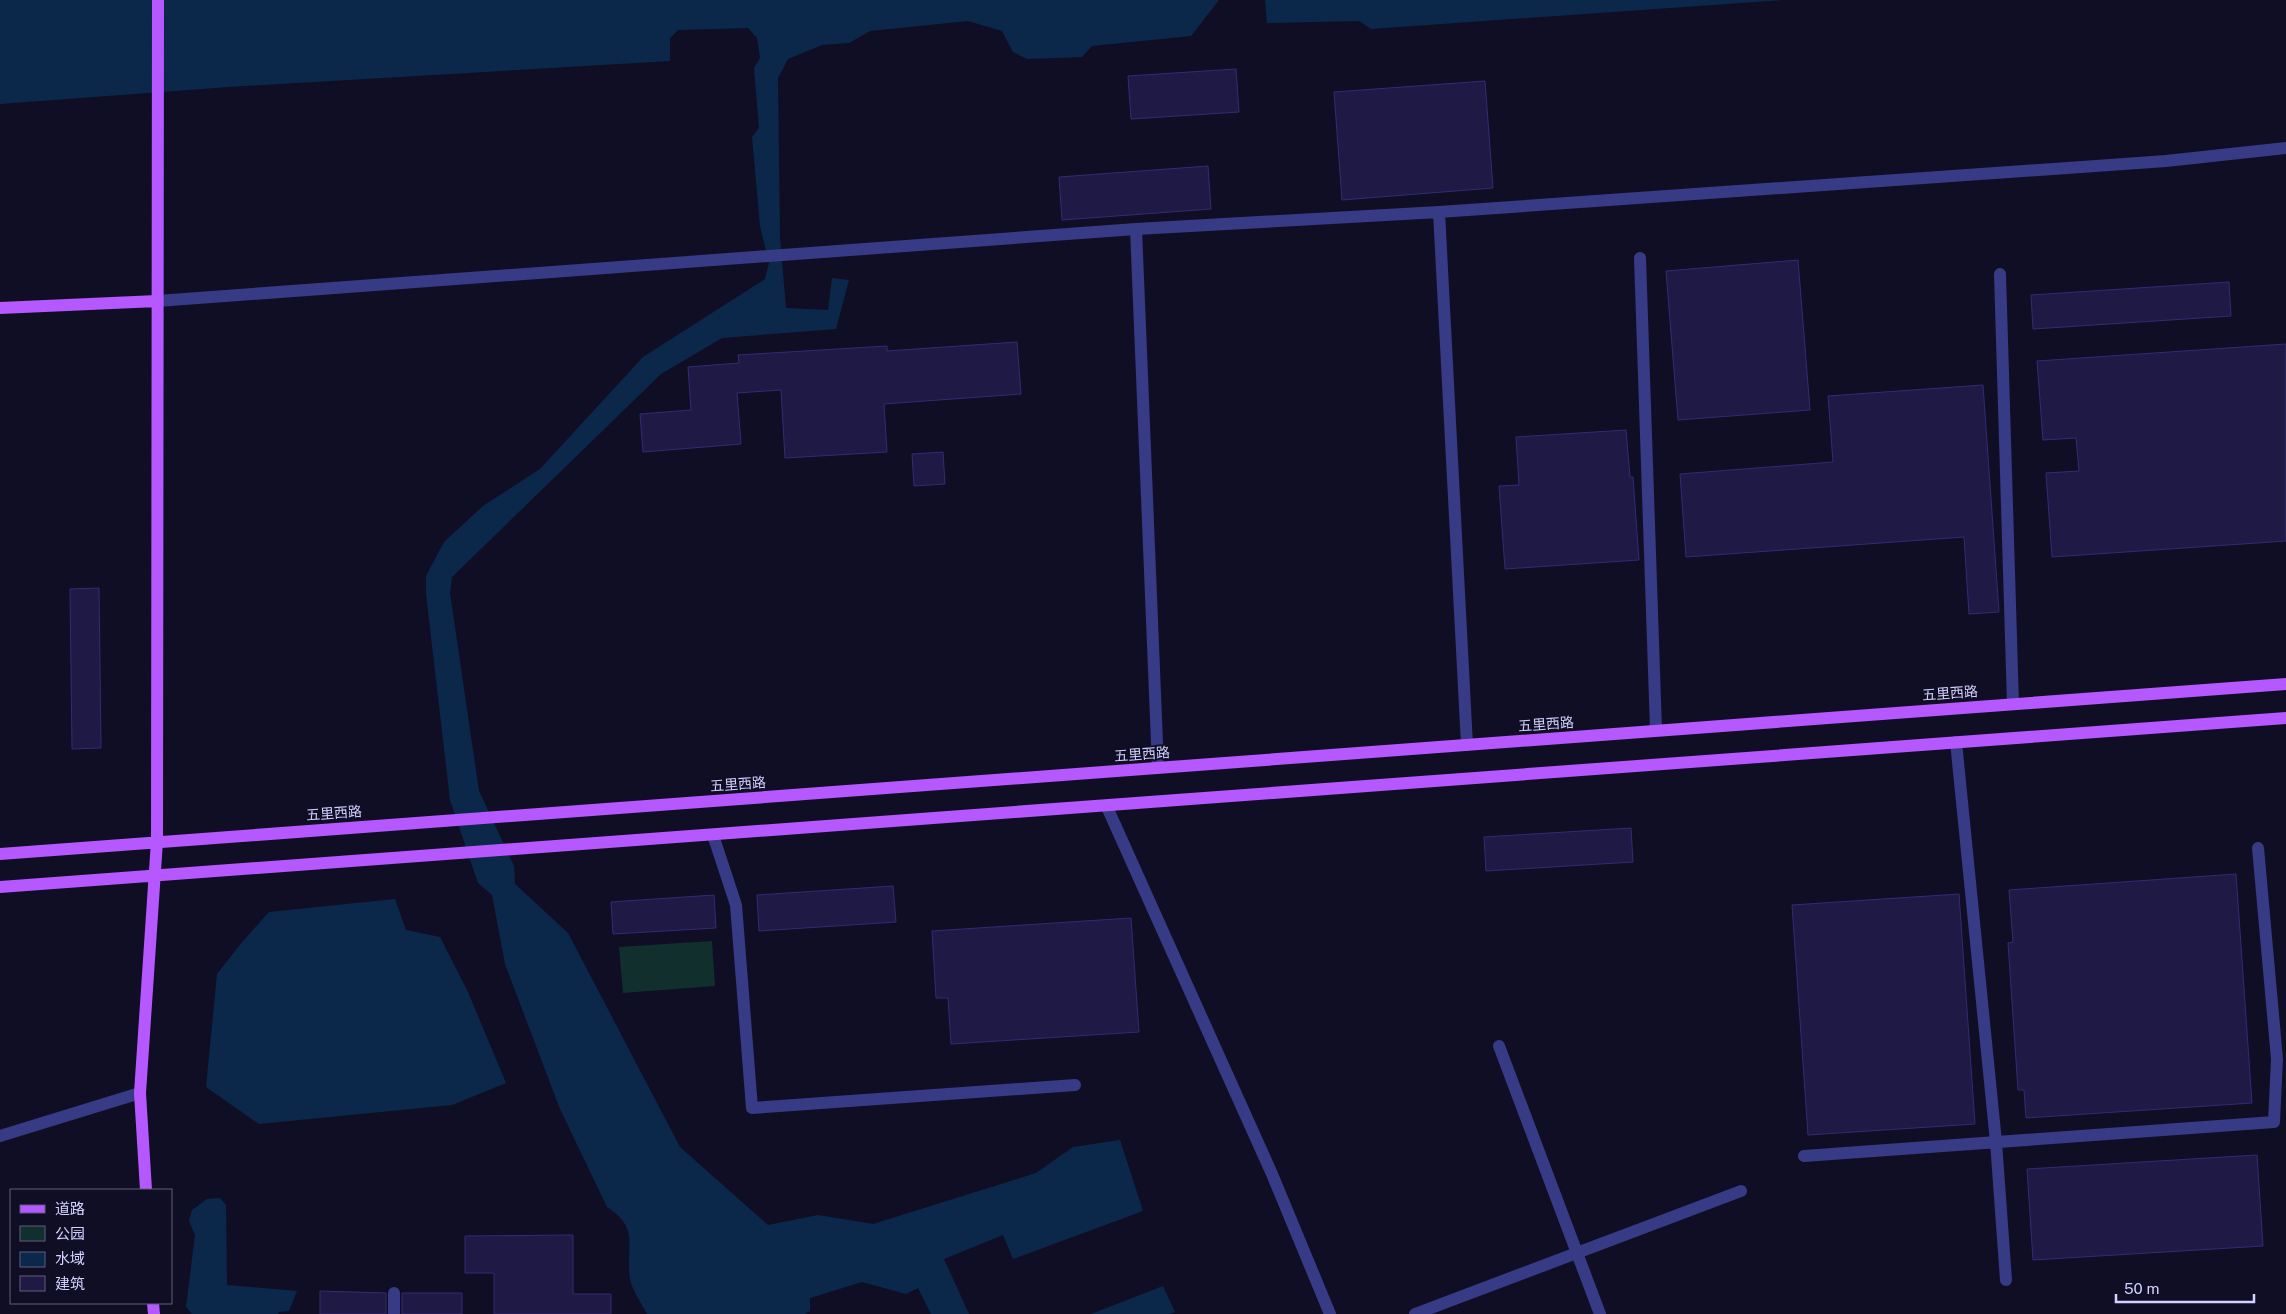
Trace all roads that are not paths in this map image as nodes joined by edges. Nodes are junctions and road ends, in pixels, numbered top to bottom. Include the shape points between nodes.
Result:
1 (158, 0) edge
2 (2286, 148) edge
3 (1439, 212) junction
4 (1136, 229) junction
5 (1640, 258) dead end
6 (2000, 274) dead end
7 (157, 301) junction
8 (0, 308) edge
9 (2286, 684) edge
10 (2013, 704) junction
11 (2286, 718) edge
12 (1656, 730) junction
13 (1956, 742) junction
14 (1467, 744) junction
15 (1158, 768) junction
16 (1107, 807) junction
17 (713, 834) junction
18 (157, 841) junction
19 (2258, 848) dead end
20 (0, 854) edge
21 (155, 876) junction
22 (0, 887) edge
23 (1499, 1046) dead end
24 (1075, 1085) dead end
25 (140, 1093) junction
26 (0, 1136) edge
27 (1996, 1142) junction
28 (1804, 1156) dead end
29 (146, 1189) edge
30 (1741, 1191) dead end
31 (1578, 1252) junction
32 (2006, 1280) dead end
33 (394, 1293) dead end
34 (394, 1314) edge
35 (1330, 1314) edge
36 (1415, 1314) edge
37 (1600, 1314) edge

1 - 7 main road
2 - 3 street via 2166,161
3 - 4 street
3 - 14 street
4 - 7 street
4 - 15 street
5 - 12 street
6 - 10 street
7 - 8 main road
7 - 18 main road
9 - 10 main road, 五里西路
10 - 12 main road, 五里西路
11 - 13 main road
12 - 14 main road, 五里西路
13 - 16 main road
13 - 27 street
14 - 15 main road, 五里西路
15 - 18 main road, 五里西路
16 - 17 main road
16 - 35 street via 1272,1174
17 - 21 main road
17 - 24 street via 736,905 752,1108
18 - 20 main road, 五里西路
18 - 21 main road
19 - 27 street via 2277,1059 2274,1122
21 - 22 main road
21 - 25 main road
23 - 31 street
25 - 26 street
25 - 29 main road
27 - 28 street
27 - 32 street
30 - 31 street
31 - 36 street
31 - 37 street
33 - 34 street

